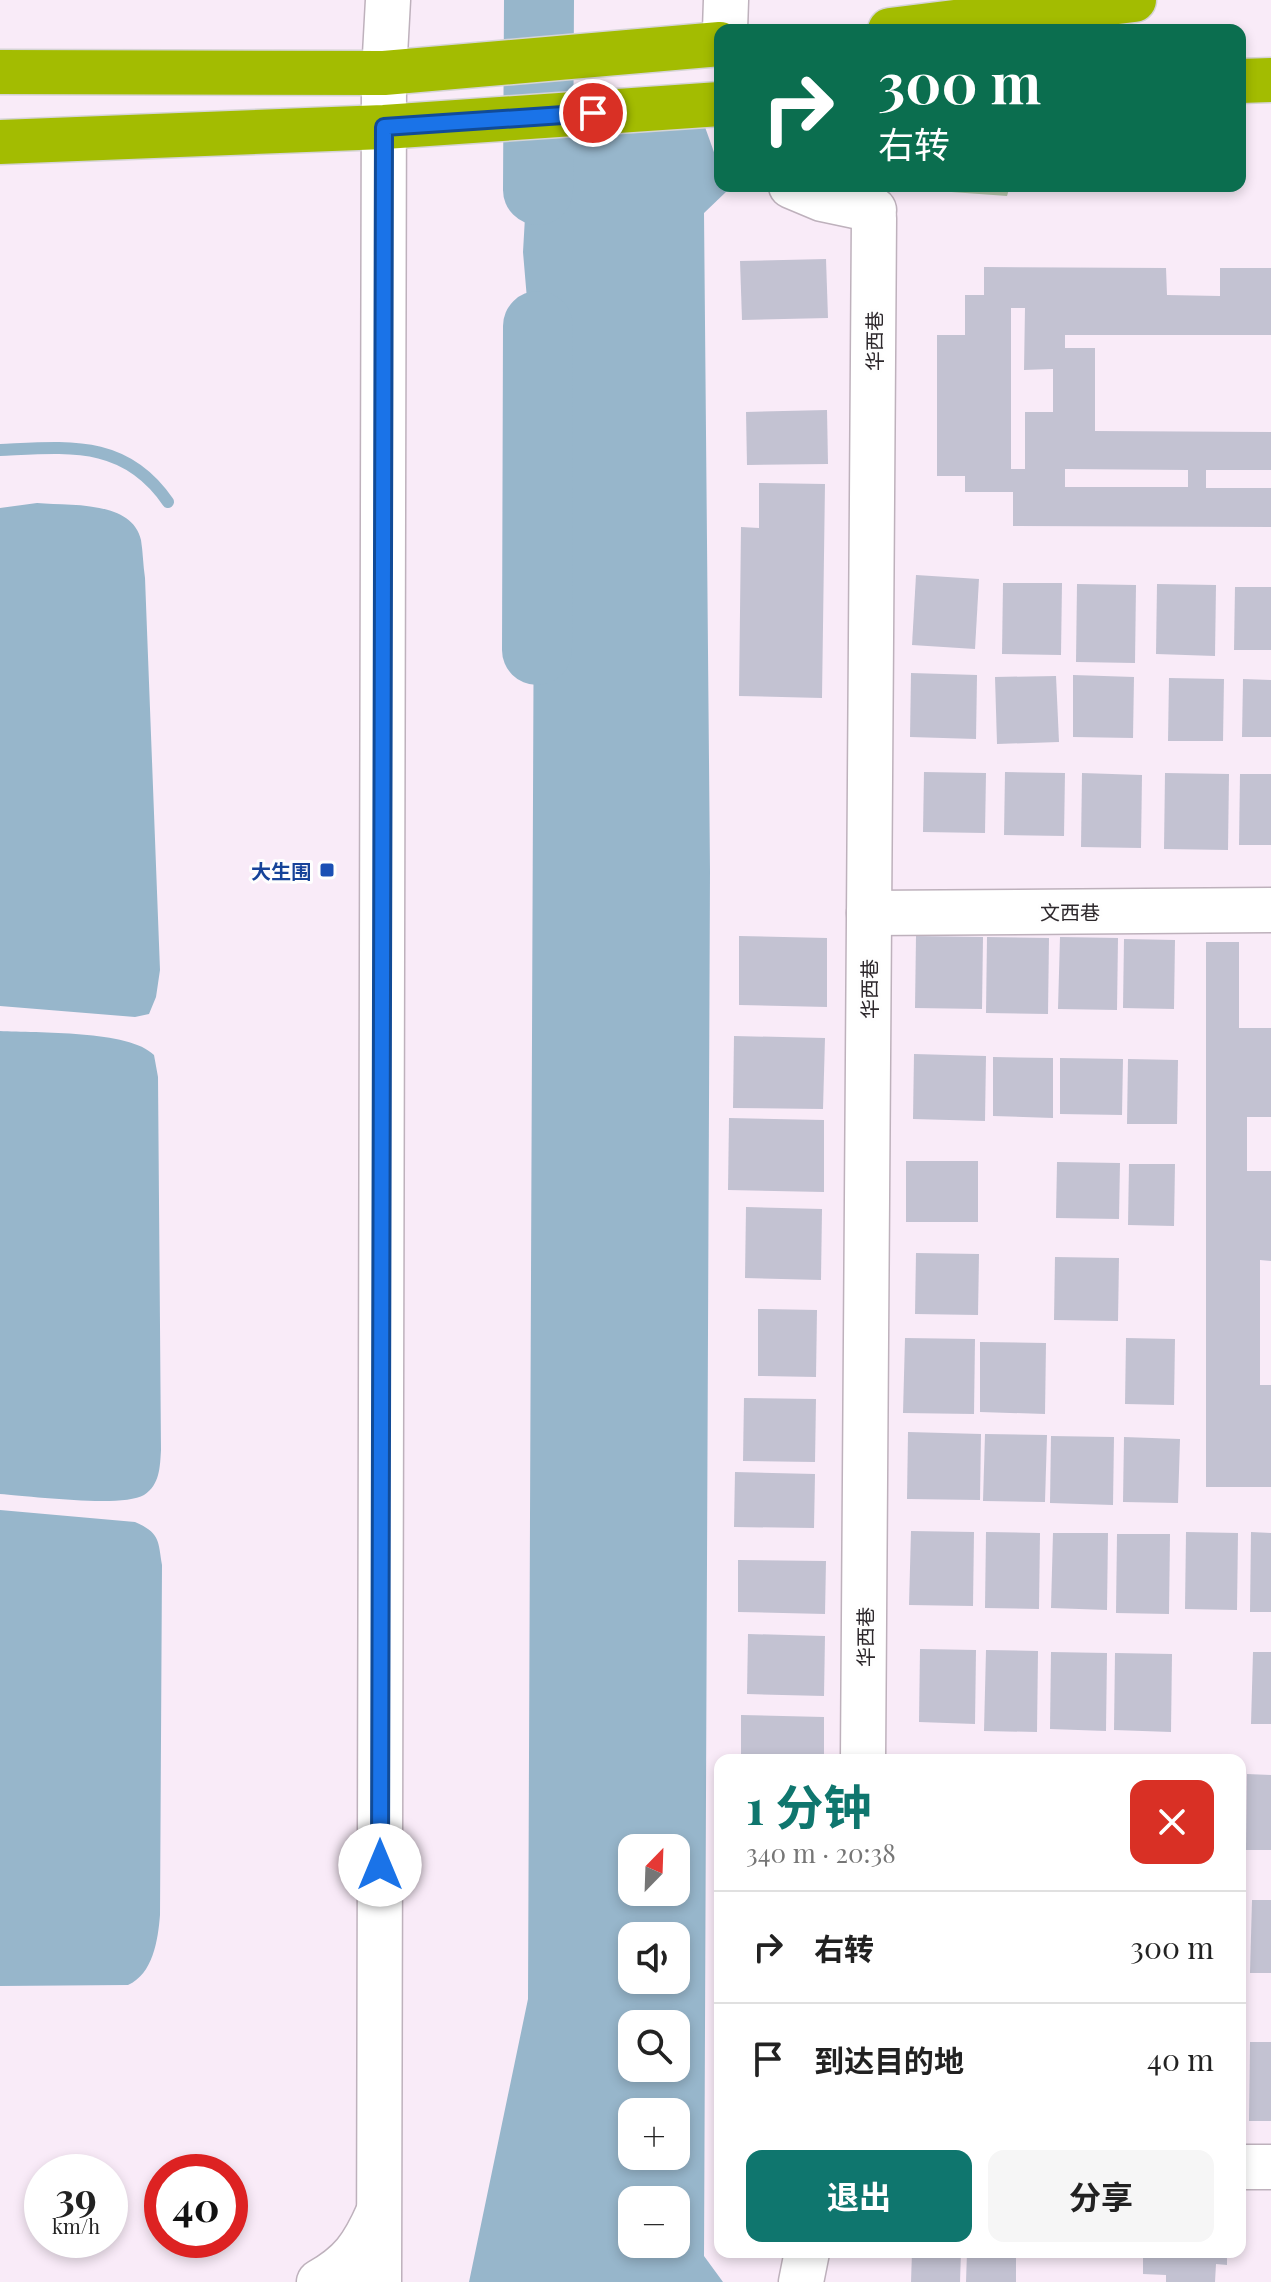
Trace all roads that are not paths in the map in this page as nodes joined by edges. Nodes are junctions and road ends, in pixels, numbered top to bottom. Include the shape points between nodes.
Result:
1 (388, 0) edge
2 (726, 0) edge
3 (1134, 0) edge
4 (725, 24) edge
5 (943, 24) edge
6 (714, 45) edge
7 (0, 72) edge
8 (384, 73) junction
9 (1271, 80) edge
10 (1246, 81) edge
11 (714, 104) edge
12 (384, 127) junction
13 (0, 142) edge
14 (805, 192) edge
15 (1271, 910) edge
16 (869, 913) junction
17 (863, 1754) edge
18 (1246, 2167) edge
19 (1271, 2167) edge
20 (379, 2212) junction
21 (806, 2258) edge
22 (319, 2282) edge
23 (379, 2282) edge
24 (801, 2282) edge

1 - 8 street
2 - 4 street
3 - 5 highway
6 - 8 highway
7 - 8 highway
8 - 12 street
9 - 10 highway
11 - 12 highway
12 - 13 highway
12 - 20 street
14 - 16 street, 华西巷 via 874,214
15 - 16 street, 文西巷
16 - 17 street, 华西巷
18 - 19 street
20 - 22 street via 345,2266
20 - 23 street
21 - 24 street

